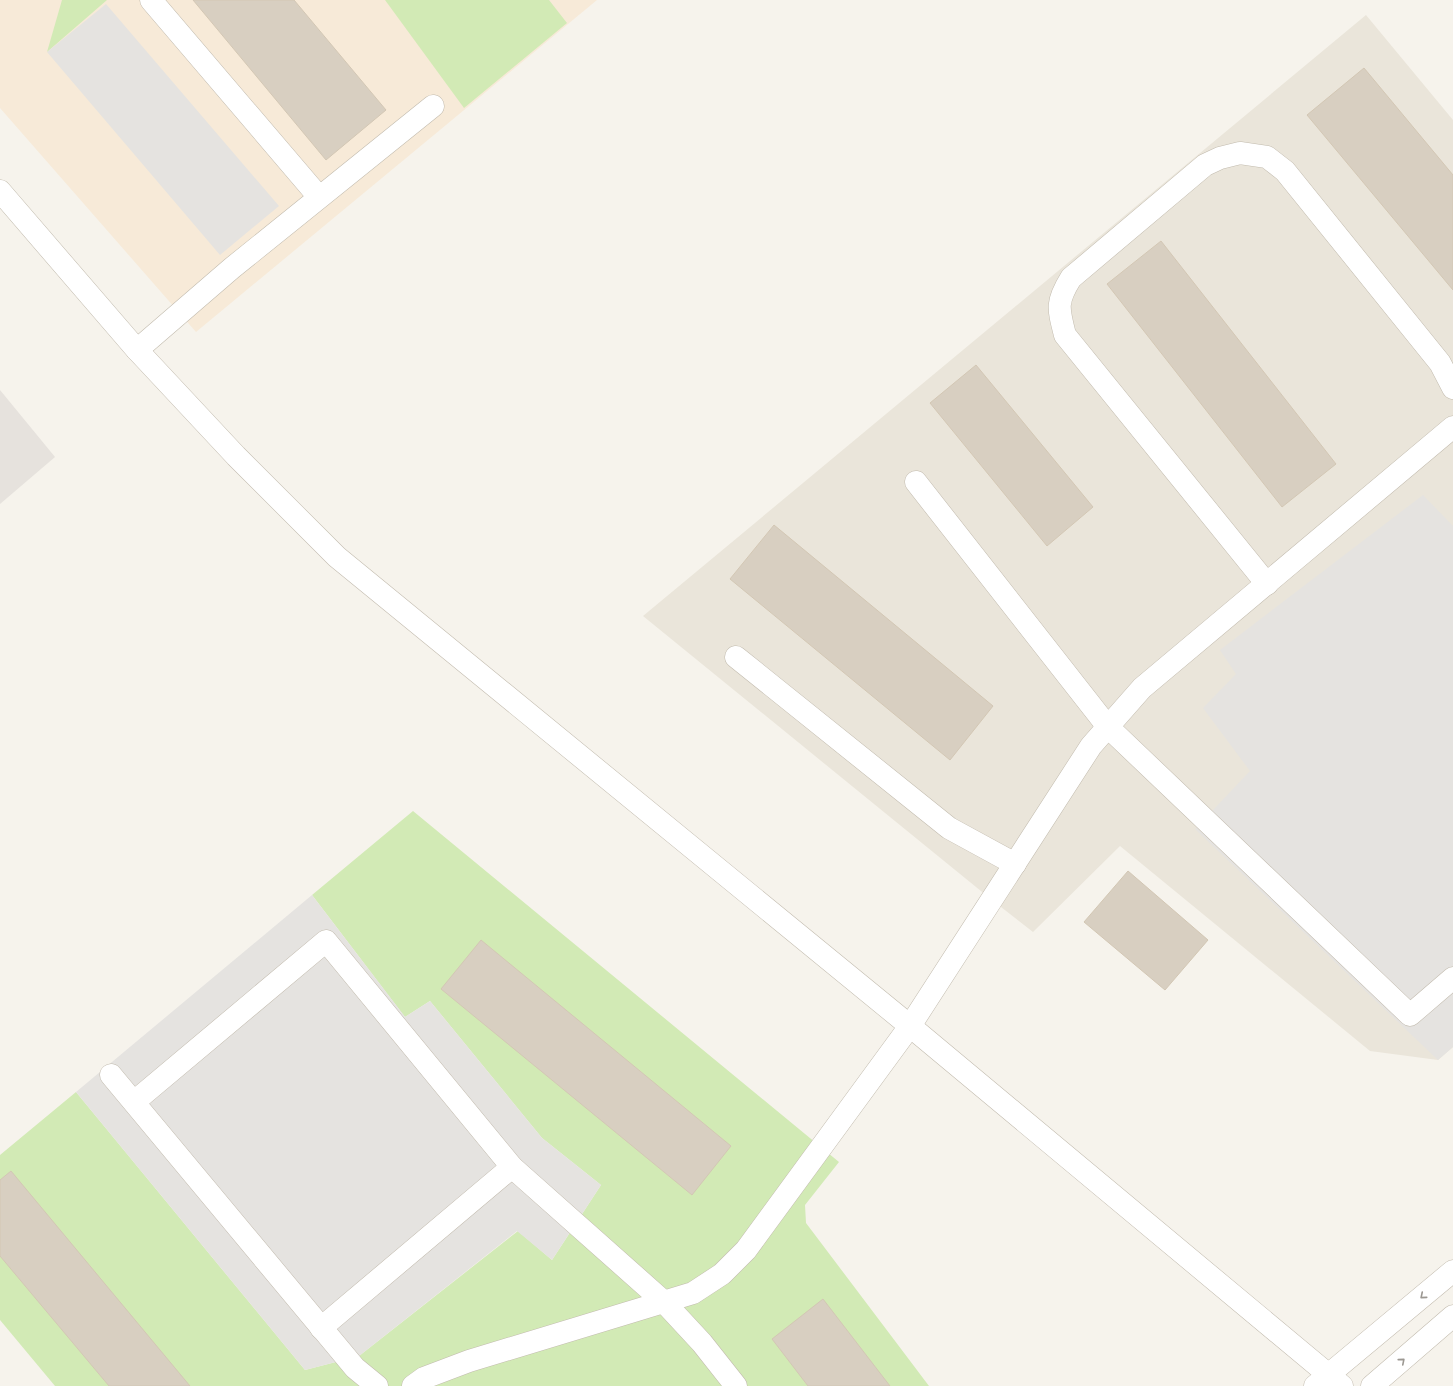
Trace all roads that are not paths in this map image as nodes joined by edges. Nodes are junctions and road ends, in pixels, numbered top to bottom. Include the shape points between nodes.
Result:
1 (151, 0) edge
2 (433, 106) dead end
3 (0, 191) edge
4 (319, 197) junction
5 (137, 350) junction
6 (1453, 388) edge
7 (1453, 427) edge
8 (916, 482) dead end
9 (1267, 584) junction
10 (736, 657) dead end
11 (1108, 727) junction
12 (1015, 864) junction
13 (1453, 978) edge
14 (910, 1026) junction
15 (111, 1075) dead end
16 (134, 1102) junction
17 (512, 1167) junction
18 (1453, 1271) edge
19 (664, 1302) junction
20 (1453, 1316) edge
21 (321, 1328) junction
22 (1329, 1382) edge
23 (377, 1386) edge
24 (413, 1386) edge
25 (736, 1386) edge
26 (1372, 1386) edge

1 - 4 street
2 - 4 street
3 - 5 street
4 - 5 street
5 - 14 street via 236,456 338,557
6 - 9 street via 1440,363 1426,345 1285,171 1267,157 1240,154 1220,158 1205,166 1071,278 1062,292 1059,311 1065,335
7 - 9 street
8 - 11 street
9 - 11 street via 1142,688
10 - 12 street via 949,828
11 - 12 street via 1092,746
11 - 13 street via 1410,1015
12 - 14 street
14 - 19 street via 746,1250 722,1274 693,1293
14 - 22 street
15 - 16 street
16 - 17 street via 326,941
16 - 21 street
17 - 19 street
17 - 21 street
18 -> 22 street
19 - 24 street via 469,1362 424,1378
19 - 25 street via 702,1343
26 -> 20 street
21 - 23 street via 355,1368

